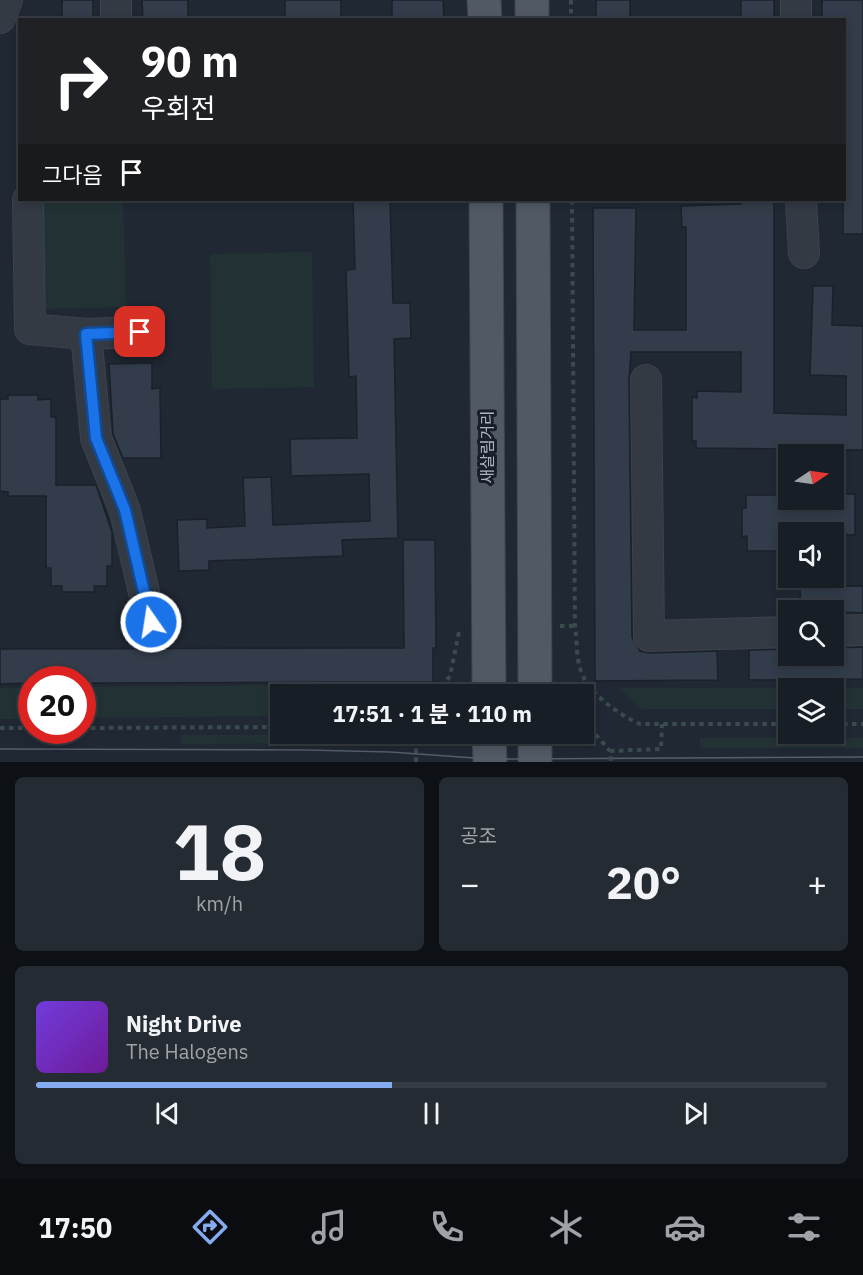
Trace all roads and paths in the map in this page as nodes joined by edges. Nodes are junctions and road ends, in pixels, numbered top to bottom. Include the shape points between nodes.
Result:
1 (7, 0) edge
2 (116, 0) edge
3 (484, 0) edge
4 (532, 0) edge
5 (571, 0) edge
6 (796, 0) edge
7 (0, 18) edge
8 (116, 18) edge
9 (484, 18) edge
10 (532, 18) edge
11 (571, 18) edge
12 (796, 18) edge
13 (28, 201) edge
14 (486, 201) edge
15 (533, 201) edge
16 (572, 201) edge
17 (801, 201) edge
18 (804, 253) dead end
19 (140, 332) dead end
20 (86, 334) junction
21 (646, 380) dead end
22 (151, 622) dead end
23 (863, 630) edge
24 (844, 631) edge
25 (778, 632) edge
26 (480, 684) edge
27 (535, 684) edge
28 (662, 724) junction
29 (778, 724) edge
30 (844, 724) edge
31 (863, 724) edge
32 (270, 727) edge
33 (0, 728) edge
34 (18, 728) edge
35 (96, 728) edge
36 (594, 732) edge
37 (416, 744) edge
38 (489, 744) edge
39 (535, 744) edge
40 (610, 750) junction
41 (416, 762) edge
42 (490, 762) edge
43 (535, 762) edge
44 (610, 762) edge

1 - 7 street
2 - 8 street
3 - 9 main road
4 - 10 main road
5 - 11 path
6 - 12 street
13 - 20 street via 30,329
14 - 26 main road, 새살림거리
15 - 27 main road
16 - 28 path via 575,626 580,670 620,716 640,724
17 - 18 street
19 - 20 street
20 - 22 street via 96,438 125,510
21 - 25 street via 650,636
23 - 24 street
28 - 29 path
28 - 40 path via 661,748
30 - 31 path
32 - 35 path
33 - 34 path
36 - 40 path, bridge
37 - 41 path, bridge
38 - 42 main road
39 - 43 main road
40 - 44 path, bridge

